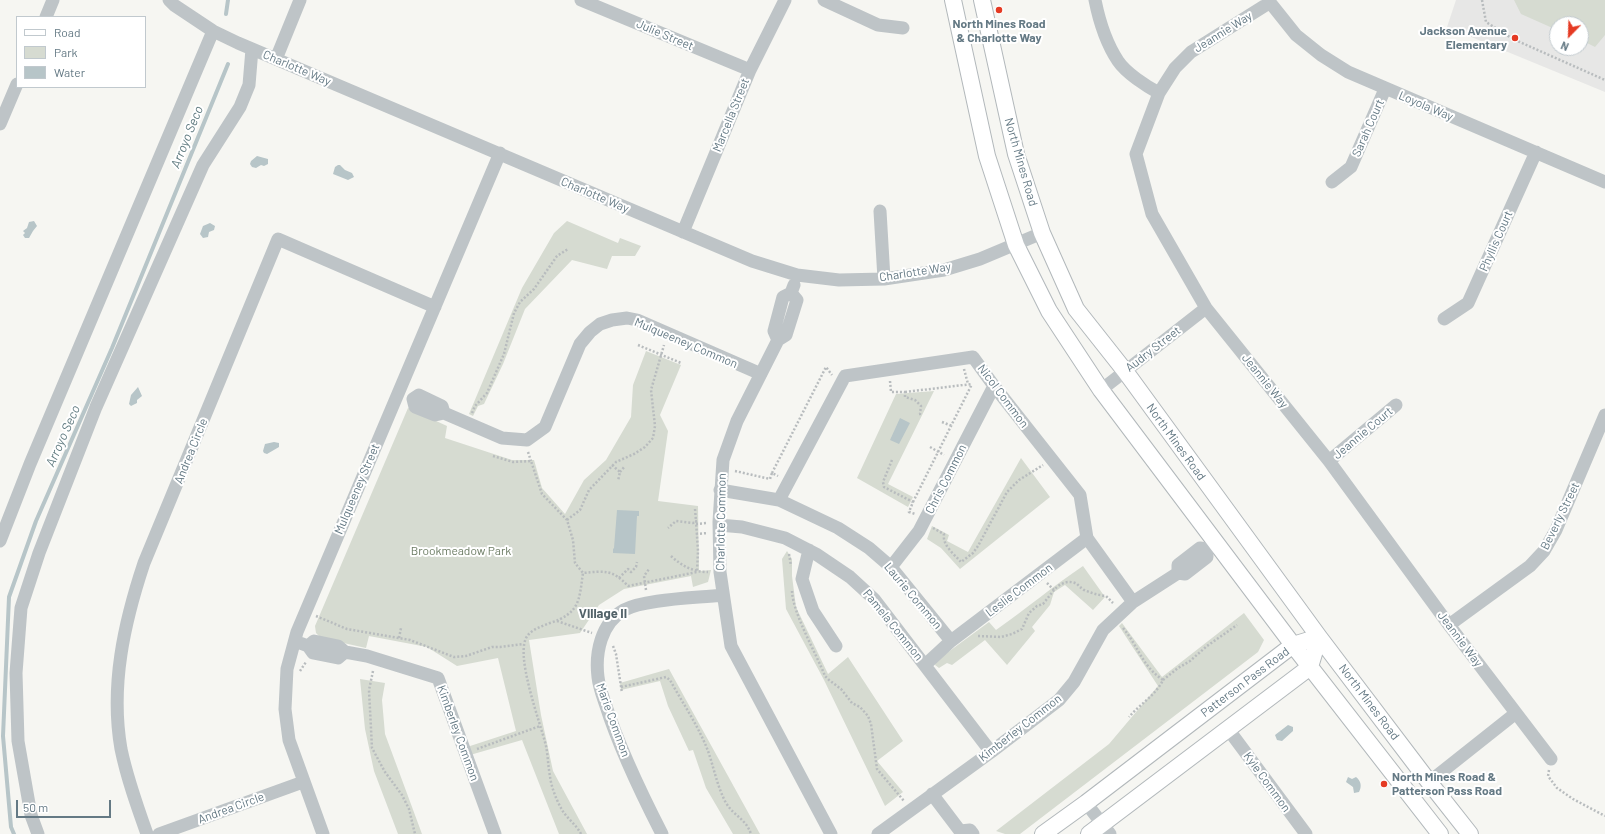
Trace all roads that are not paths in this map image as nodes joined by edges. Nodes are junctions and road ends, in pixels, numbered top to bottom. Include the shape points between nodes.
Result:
1 (53, 0) edge
2 (300, 0) edge
3 (581, 0) edge
4 (785, 0) edge
5 (824, 0) edge
6 (953, 0) edge
7 (982, 0) edge
8 (1095, 0) edge
9 (1268, 1) edge
10 (171, 2) edge
11 (46, 16) edge
12 (903, 28) dead end
13 (213, 31) junction
14 (252, 49) junction
15 (276, 59) junction
16 (750, 70) junction
17 (16, 86) edge
18 (1385, 89) junction
19 (1159, 93) junction
20 (0, 124) edge
21 (1536, 152) junction
22 (500, 154) junction
23 (1332, 182) dead end
24 (1605, 182) edge
25 (880, 211) dead end
26 (684, 232) junction
27 (1042, 233) junction
28 (1016, 245) junction
29 (797, 275) junction
30 (884, 279) junction
31 (435, 306) junction
32 (1206, 308) junction
33 (1444, 319) dead end
34 (1125, 371) junction
35 (760, 374) junction
36 (994, 386) junction
37 (1101, 390) junction
38 (397, 393) junction
39 (1396, 405) dead end
40 (1605, 415) edge
41 (1329, 461) junction
42 (720, 490) junction
43 (779, 500) junction
44 (719, 525) junction
45 (1087, 538) junction
46 (0, 541) edge
47 (1211, 546) junction
48 (809, 550) junction
49 (891, 567) junction
50 (722, 595) junction
51 (1133, 602) junction
52 (1450, 625) junction
53 (1319, 637) junction
54 (294, 641) junction
55 (950, 641) junction
56 (1293, 645) junction
57 (836, 646) dead end
58 (925, 665) junction
59 (1310, 667) junction
60 (1516, 713) junction
61 (1228, 729) junction
62 (991, 752) junction
63 (1551, 759) road end
64 (303, 782) junction
65 (1429, 782) junction
66 (932, 794) junction
67 (1086, 803) junction
68 (1106, 829) edge
69 (959, 832) edge
70 (38, 834) edge
71 (147, 834) edge
72 (159, 834) edge
73 (323, 834) edge
74 (495, 834) edge
75 (662, 834) edge
76 (831, 834) edge
77 (878, 834) edge
78 (973, 834) edge
79 (1043, 834) edge
80 (1089, 834) edge
81 (1306, 834) edge
82 (1440, 834) edge
83 (1470, 834) edge

1 - 11 street
2 - 15 street
3 - 16 street, Julie Street
4 - 16 street, Marcella Street
5 - 12 street via 878,24
6 - 28 main road, North Mines Road via 987,156
7 - 27 main road, North Mines Road via 1016,154
8 - 19 street via 1106,37 1118,62 1143,85
9 - 18 street, Loyola Way via 1296,35 1321,55 1348,72
9 - 19 street, Jeannie Way via 1191,52 1175,68
10 - 13 street, Charlotte Way
13 - 14 street, Charlotte Way
13 - 46 street
14 - 15 street, Charlotte Way
14 - 70 street via 249,85 243,100 203,164 96,407 39,553 21,608 16,673 18,741 31,815
15 - 22 street, Charlotte Way
16 - 26 street, Marcella Street
17 - 20 street
18 - 21 street, Loyola Way
18 - 23 street, Sarah Court via 1351,167
19 - 32 street, Jeannie Way via 1136,154 1152,214
21 - 24 street, Loyola Way
21 - 33 street, Phyllis Court via 1468,303
22 - 26 street, Charlotte Way
22 - 31 street, Mulqueeney Street
25 - 30 street
26 - 29 street, Charlotte Way via 752,262
27 - 28 street, Charlotte Way
27 - 34 main road, North Mines Road via 1076,309
28 - 30 street, Charlotte Way via 944,270
28 - 37 main road, North Mines Road via 1049,311
29 - 30 street, Charlotte Way via 839,280
29 - 35 street, Charlotte Common via 791,293 797,300 786,335 778,340
31 - 38 street, Mulqueeney Street
31 - 71 street, Andrea Circle via 278,240 144,563 124,636 118,675 121,749
32 - 34 street, Audry Street
32 - 41 street, Jeannie Way
34 - 37 street, Audry Street
34 - 53 main road, North Mines Road
35 - 38 street, Mulqueeney Common via 637,320 627,318 600,324 580,344 545,427 528,440 502,438 444,413 435,415 415,407 413,399
35 - 42 street, Charlotte Common via 737,421 723,460
36 - 43 street, Nicol Common via 973,357 845,376
36 - 45 street, Nicol Common via 1080,495
36 - 49 street, Chris Common via 919,531
37 - 47 main road, North Mines Road
38 - 54 street, Mulqueeney Street
39 - 41 street, Jeannie Court
40 - 52 street, Beverly Street via 1556,530 1544,552 1530,566
41 - 52 street, Jeannie Way
42 - 43 street, Laurie Common
42 - 44 street, Charlotte Common
43 - 49 street, Laurie Common via 838,528 869,548
44 - 48 street, Pamela Common via 742,527 785,538
44 - 50 street, Charlotte Common
45 - 51 street, Nicol Common
45 - 55 street, Leslie Common
47 - 51 street, Kimberley Common via 1207,556 1185,574 1178,573
47 - 56 main road, North Mines Road
48 - 57 street via 802,579 813,611
48 - 58 street, Pamela Common via 850,576 874,599
49 - 55 street, Laurie Common
50 - 75 street, Marie Common via 642,604 624,611 605,630 600,644 597,659 598,679 613,726
50 - 76 street, Charlotte Common via 731,646
51 - 62 street, Kimberley Common via 1103,630 1074,682 1059,700
52 - 60 street, Jeannie Way
53 - 56 main road, Patterson Pass Road
53 - 59 main road
53 - 65 main road, North Mines Road
54 - 64 street, Mulqueeney Street via 287,669 285,709 289,740
54 - 74 street, Kimberley Common via 308,646 313,653 338,658 344,652 438,678
55 - 58 street, Leslie Common
56 - 59 main road, North Mines Road
56 - 67 main road, Patterson Pass Road
58 - 62 street, Pamela Common
59 - 61 main road
59 - 82 main road, North Mines Road
60 - 63 street, Jeannie Way
60 - 65 street
61 - 68 main road
61 - 81 street, Kyle Common
62 - 66 street, Kimberley Common
64 - 72 street, Andrea Circle
64 - 73 street, Mulqueeney Street
65 - 83 main road, North Mines Road
66 - 69 street
66 - 77 street, Kimberley Common
67 - 68 street
67 - 79 main road, Patterson Pass Road
68 - 80 main road
69 - 78 street via 970,830

